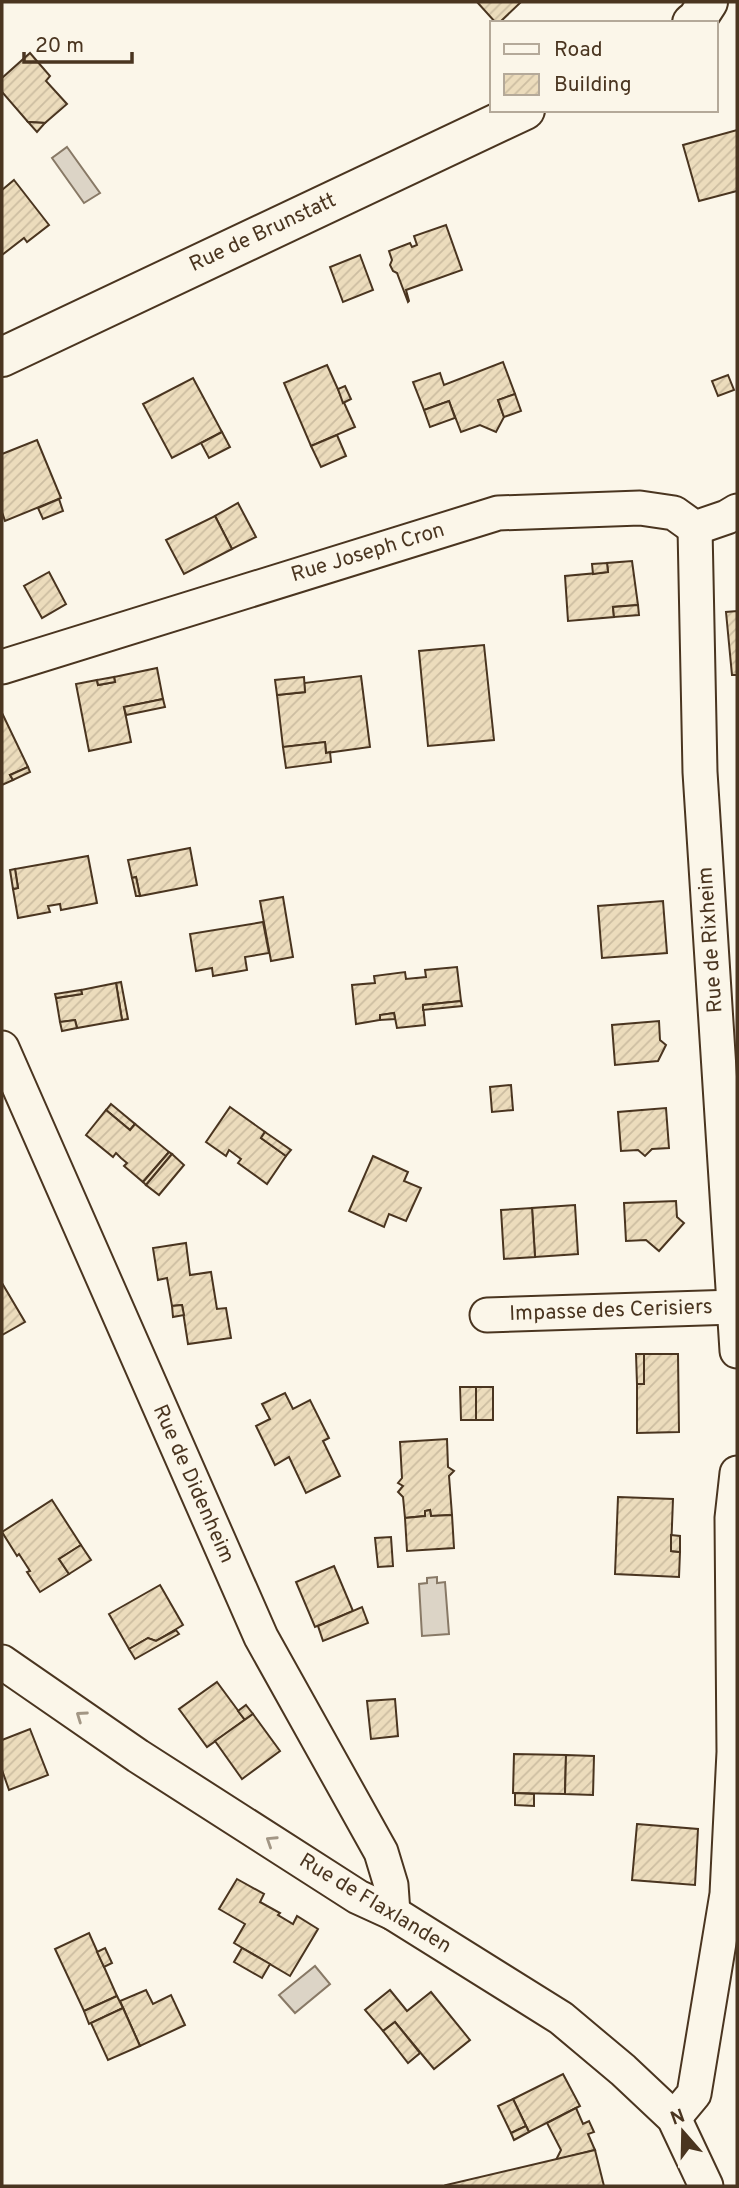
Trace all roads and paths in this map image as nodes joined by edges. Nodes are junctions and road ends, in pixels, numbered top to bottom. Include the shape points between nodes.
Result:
1 (708, 2) edge
2 (694, 21) edge
3 (521, 112) edge
4 (2, 356) edge
5 (737, 511) edge
6 (695, 528) junction
7 (2, 667) edge
8 (2, 1048) edge
9 (735, 1307) junction
10 (487, 1315) dead end
11 (737, 1351) edge
12 (737, 1473) edge
13 (2, 1662) edge
14 (393, 1913) junction
15 (674, 2118) junction
16 (706, 2186) edge

1 - 2 main road
3 - 4 main road, Rue de Brunstatt
5 - 6 street
6 - 7 street, Rue Joseph Cron via 674,513 640,508 498,513
6 - 9 street, Rue de Rixheim via 700,772
8 - 14 street, Rue de Didenheim via 261,1637 381,1852
9 - 10 street, Impasse des Cerisiers
9 - 11 street, Rue de Rixheim
12 - 15 street via 732,1518 734,1752 727,1894 694,2094
14 -> 13 street, Rue de Flaxlanden via 358,1897 138,1756
14 - 15 street, Rue de Flaxlanden via 561,2018
15 - 16 street, Rue de Flaxlanden

